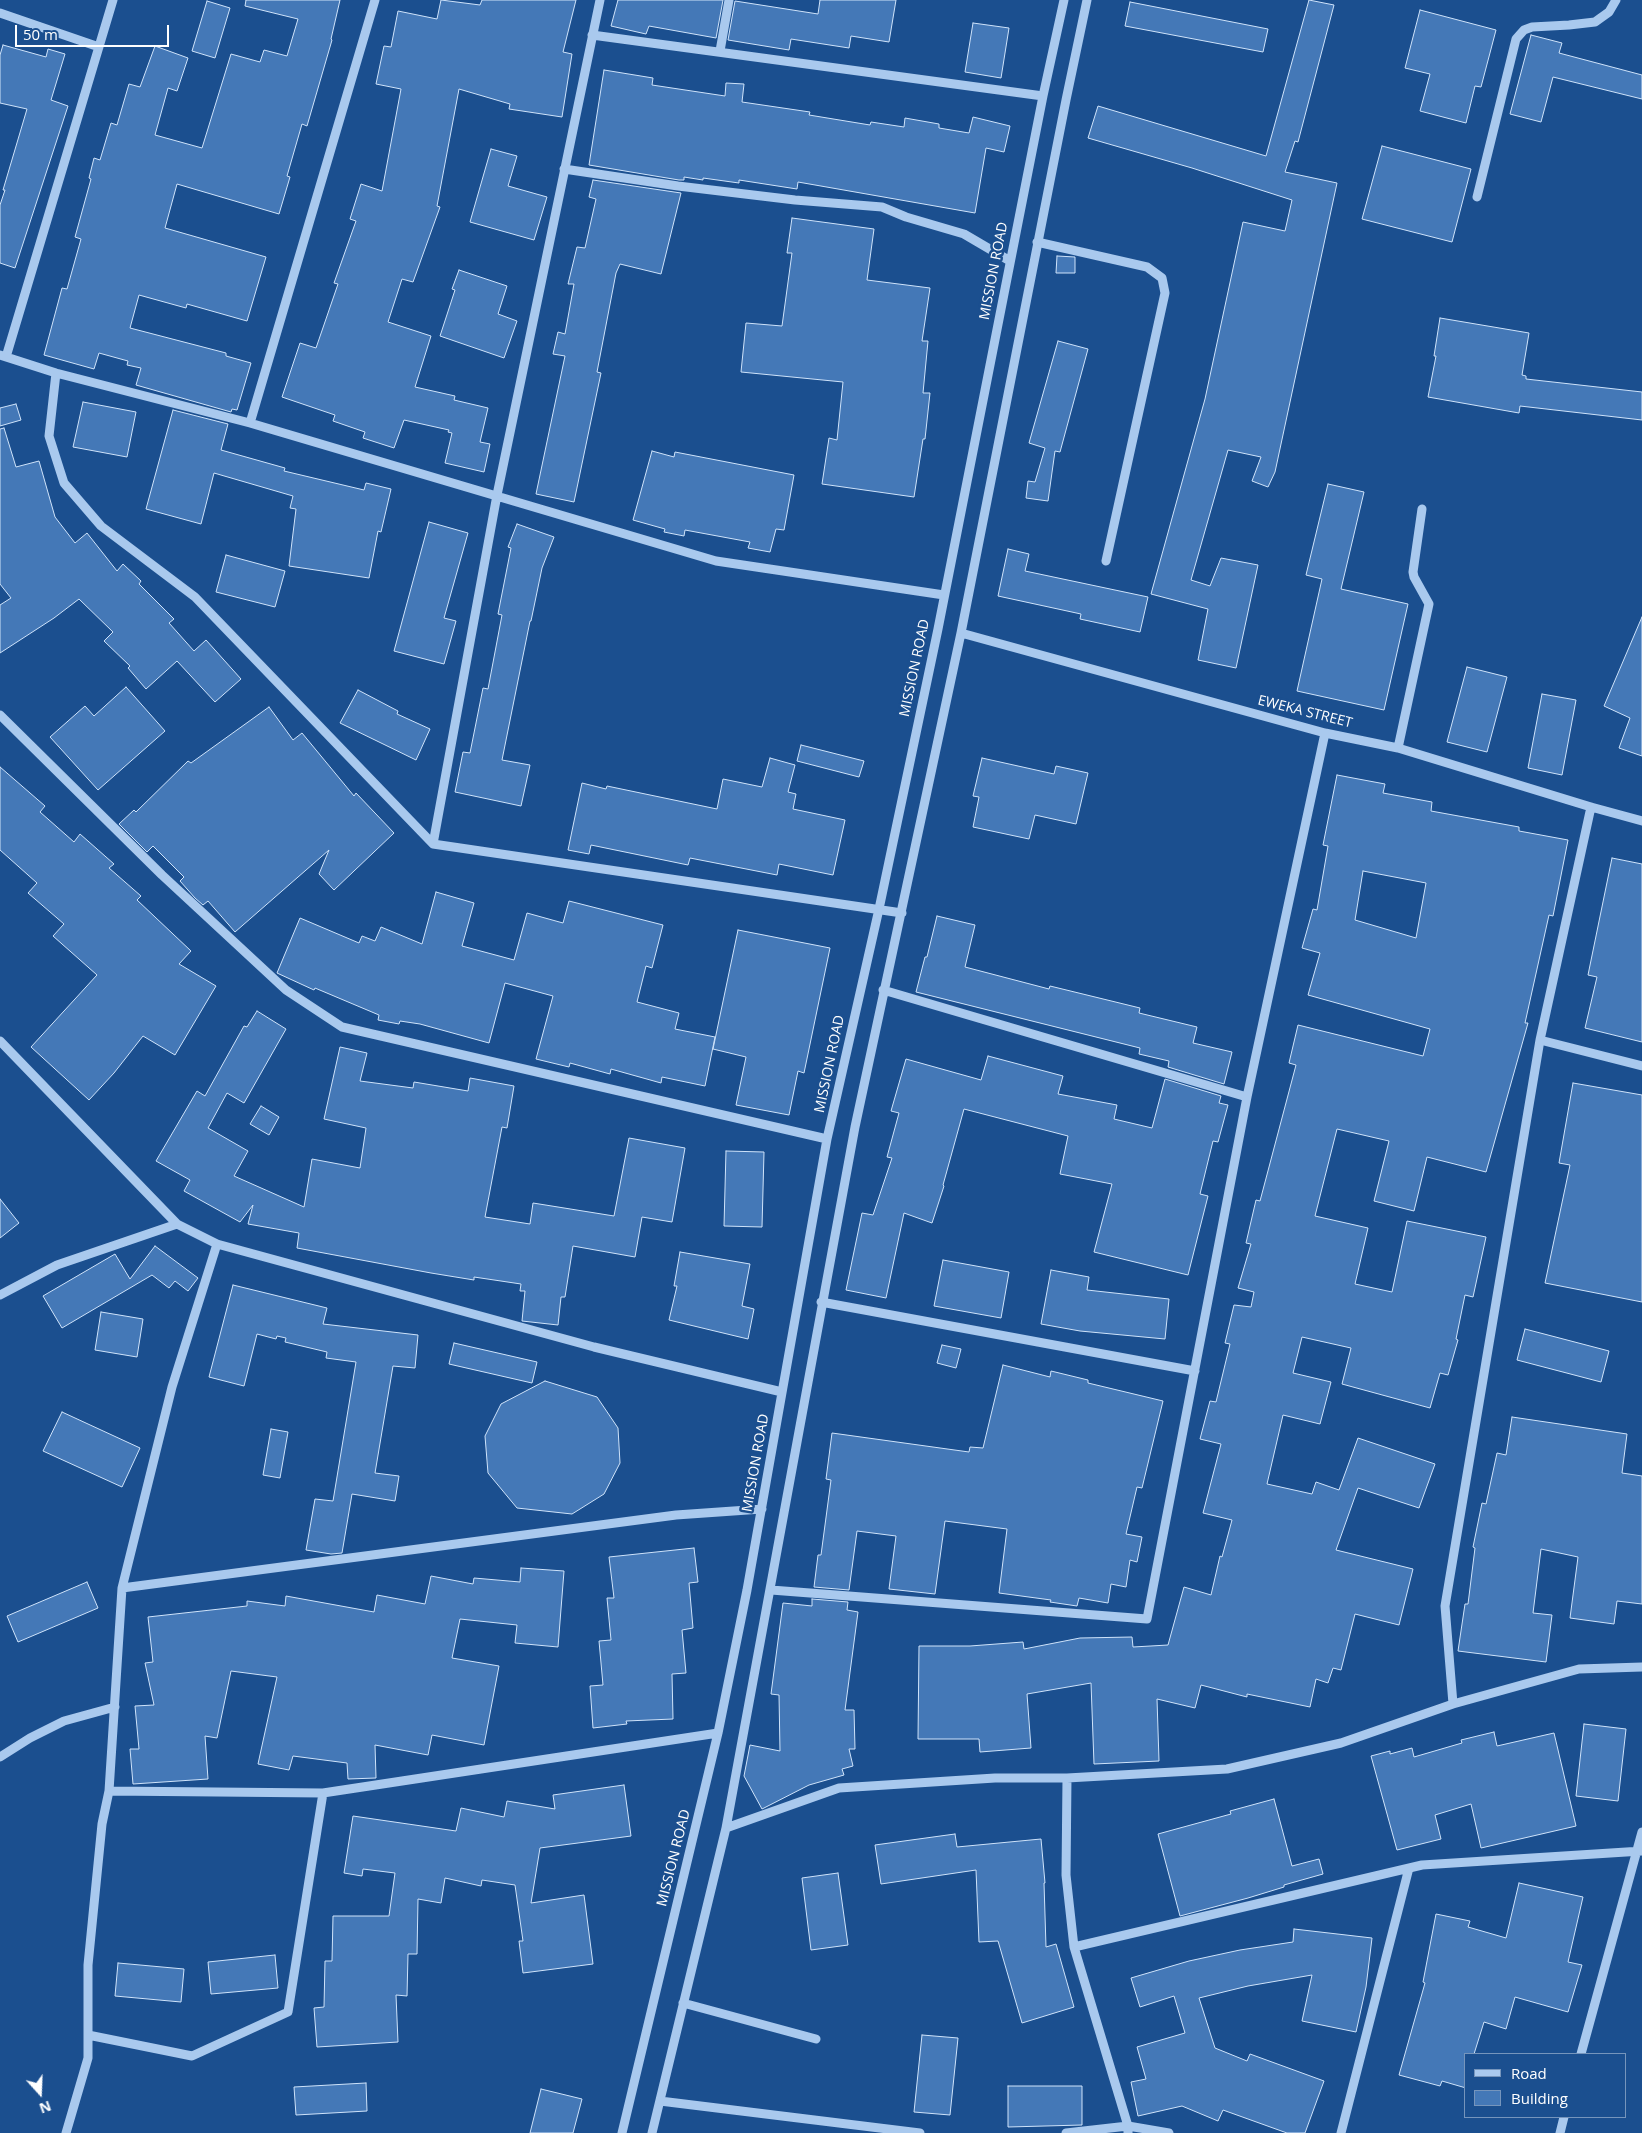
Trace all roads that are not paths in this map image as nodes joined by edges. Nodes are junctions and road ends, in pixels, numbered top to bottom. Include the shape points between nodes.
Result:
1 (113, 0) edge
2 (375, 0) edge
3 (600, 0) edge
4 (730, 0) edge
5 (1064, 0) edge
6 (1087, 0) edge
7 (1616, 0) edge
8 (0, 13) edge
9 (592, 34) junction
10 (99, 47) junction
11 (720, 51) junction
12 (1043, 96) junction
13 (564, 169) junction
14 (1477, 197) dead end
15 (1037, 242) junction
16 (1010, 261) junction
17 (3, 356) edge
18 (56, 373) junction
19 (250, 423) junction
20 (496, 495) junction
21 (1422, 509) dead end
22 (1106, 561) dead end
23 (944, 595) junction
24 (960, 633) junction
25 (0, 715) edge
26 (1325, 733) junction
27 (1398, 748) junction
28 (1591, 807) junction
29 (1642, 821) edge
30 (433, 844) junction
31 (879, 909) junction
32 (902, 913) junction
33 (884, 990) junction
34 (1540, 1040) junction
35 (0, 1041) edge
36 (1642, 1066) edge
37 (1247, 1097) junction
38 (828, 1139) junction
39 (177, 1224) junction
40 (218, 1244) junction
41 (0, 1295) edge
42 (821, 1302) junction
43 (1194, 1370) junction
44 (782, 1392) junction
45 (762, 1509) junction
46 (122, 1588) junction
47 (771, 1590) junction
48 (1642, 1667) edge
49 (1452, 1704) junction
50 (115, 1707) junction
51 (718, 1733) junction
52 (0, 1757) edge
53 (1067, 1778) junction
54 (110, 1791) junction
55 (323, 1793) junction
56 (726, 1828) junction
57 (1642, 1832) edge
58 (1639, 1852) edge
59 (1409, 1868) junction
60 (1074, 1947) junction
61 (683, 2003) junction
62 (88, 2035) junction
63 (816, 2039) dead end
64 (1582, 2053) edge
65 (660, 2101) junction
66 (1564, 2118) edge
67 (1128, 2129) edge
68 (66, 2133) edge
69 (622, 2133) edge
70 (652, 2133) edge
71 (920, 2133) edge
72 (1066, 2133) edge
73 (1170, 2133) edge
74 (1341, 2133) edge
75 (1560, 2133) edge

1 - 10 street
2 - 19 street
3 - 9 street
4 - 11 street
5 - 12 street, MISSION ROAD
6 - 15 street
7 - 14 street via 1609,12 1595,22 1532,27 1516,39
8 - 10 street
9 - 11 street
9 - 13 street
10 - 17 street
11 - 12 street
12 - 16 street, MISSION ROAD
13 - 16 street via 795,200 882,207 964,234
13 - 20 street
15 - 22 street via 1147,267 1162,278 1165,293
15 - 24 street
16 - 23 street, MISSION ROAD
17 - 18 street
18 - 19 street
18 - 30 street via 49,436 64,484 101,526 195,596
19 - 20 street
20 - 23 street via 716,561
20 - 30 street
21 - 27 street via 1413,572 1429,604
23 - 31 street, MISSION ROAD
24 - 26 street, EWEKA STREET
24 - 32 street
25 - 38 street via 162,875 286,990 342,1027
26 - 27 street, EWEKA STREET
26 - 37 street
27 - 28 street, EWEKA STREET
28 - 29 street, EWEKA STREET
28 - 34 street
30 - 31 street
31 - 32 street
31 - 38 street, MISSION ROAD
32 - 33 street
33 - 37 street
33 - 42 street
34 - 36 street
34 - 49 street via 1445,1606
35 - 39 street
37 - 43 street
38 - 44 street, MISSION ROAD
39 - 40 street
39 - 41 street via 57,1265
40 - 44 street via 594,1347
40 - 46 street via 172,1387
42 - 43 street
42 - 47 street
43 - 47 street via 1147,1619
44 - 45 street, MISSION ROAD
45 - 46 street via 676,1515
45 - 51 street, MISSION ROAD
46 - 50 street
47 - 56 street
48 - 49 street via 1579,1669
49 - 53 street via 1341,1743 1227,1768
50 - 52 street via 64,1721
50 - 54 street
51 - 55 street
51 - 69 street, MISSION ROAD
53 - 56 street via 995,1778 839,1788
53 - 60 street via 1066,1875
54 - 55 street
54 - 62 street via 102,1824 88,1965
55 - 62 street via 288,2012 192,2056
56 - 61 street
57 - 58 street
58 - 59 street
58 - 64 street
59 - 60 street
59 - 74 street
60 - 67 street
61 - 63 street
61 - 65 street
62 - 68 street via 88,2058
65 - 70 street
65 - 71 street
66 - 75 street
67 - 72 street
67 - 73 street

